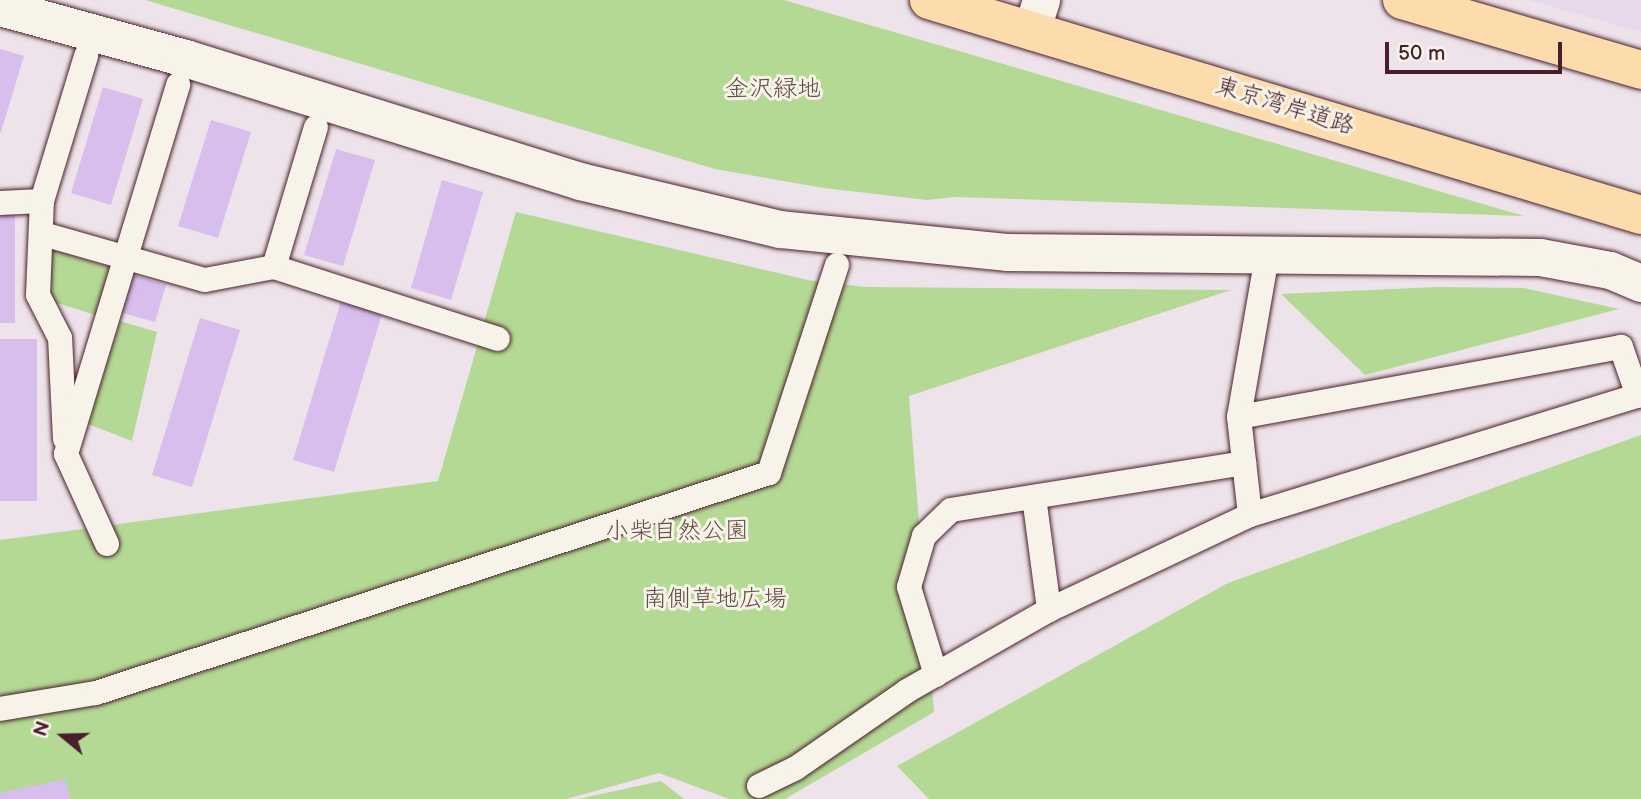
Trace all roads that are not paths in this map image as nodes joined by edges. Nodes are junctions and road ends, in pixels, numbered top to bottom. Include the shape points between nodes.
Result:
1 (929, 0) edge
2 (1402, 0) edge
3 (0, 6) edge
4 (1020, 13) edge
5 (86, 56) dead end
6 (1641, 70) edge
7 (178, 85) dead end
8 (316, 127) dead end
9 (42, 201) junction
10 (0, 203) edge
11 (1641, 215) edge
12 (43, 234) junction
13 (1267, 256) junction
14 (128, 259) junction
15 (837, 265) dead end
16 (274, 267) junction
17 (1641, 283) edge
18 (498, 339) dead end
19 (1239, 417) junction
20 (66, 454) junction
21 (1244, 463) junction
22 (1034, 497) junction
23 (1250, 515) junction
24 (107, 544) dead end
25 (1049, 610) junction
26 (936, 675) junction
27 (0, 709) edge
28 (759, 786) dead end

1 - 4 highway, 東京湾岸道路
2 - 6 highway
3 - 13 street via 185,58 580,181 780,229 1007,252
4 - 11 highway, 東京湾岸道路
5 - 9 street
7 - 14 street
8 - 16 street
9 - 10 street
9 - 12 street
12 - 14 street
12 - 20 street via 38,295 60,338
13 - 17 street via 1540,257 1610,270
13 - 19 street
14 - 16 street via 205,280
14 - 20 street
15 - 27 street via 769,473 96,692
16 - 18 street
19 - 21 street
19 - 23 street via 1621,347 1638,397
20 - 24 street
21 - 22 street
21 - 23 street
22 - 25 street
22 - 26 street via 951,510 923,536 909,587
23 - 25 street
25 - 26 street
26 - 28 street via 854,724 796,768

